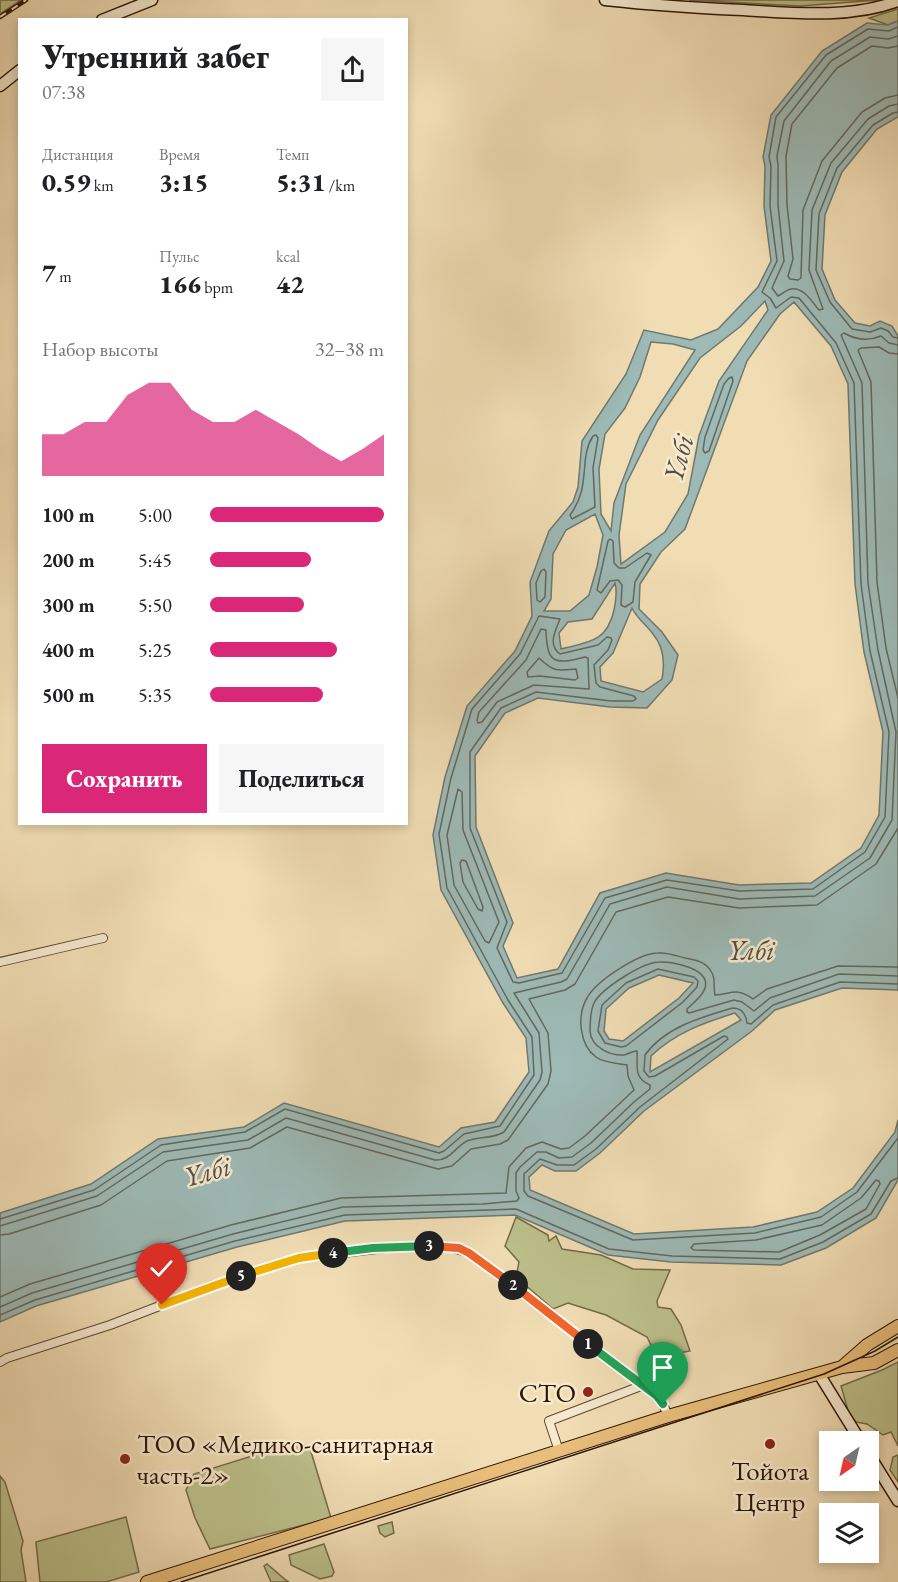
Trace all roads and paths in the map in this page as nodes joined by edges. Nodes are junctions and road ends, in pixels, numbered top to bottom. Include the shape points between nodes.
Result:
1 (152, 0) edge
2 (605, 0) edge
3 (898, 2) edge
4 (107, 18) edge
5 (18, 72) edge
6 (0, 86) edge
7 (102, 938) dead end
8 (0, 962) edge
9 (898, 1326) edge
10 (898, 1350) edge
11 (0, 1362) edge
12 (842, 1367) junction
13 (819, 1374) junction
14 (641, 1386) junction
15 (668, 1416) junction
16 (854, 1431) edge
17 (559, 1451) junction
18 (879, 1471) edge
19 (898, 1501) edge
20 (147, 1582) edge

1 - 4 main road
2 - 3 main road via 801,14 869,9
5 - 6 main road
7 - 8 street
9 - 12 main road
10 - 12 main road via 874,1363
11 - 14 street via 299,1258 373,1248 438,1246 469,1253
12 - 13 main road
13 - 15 main road
13 - 16 main road
14 - 15 street via 660,1399
14 - 17 street via 549,1421
15 - 17 main road
17 - 20 main road
18 - 19 main road

